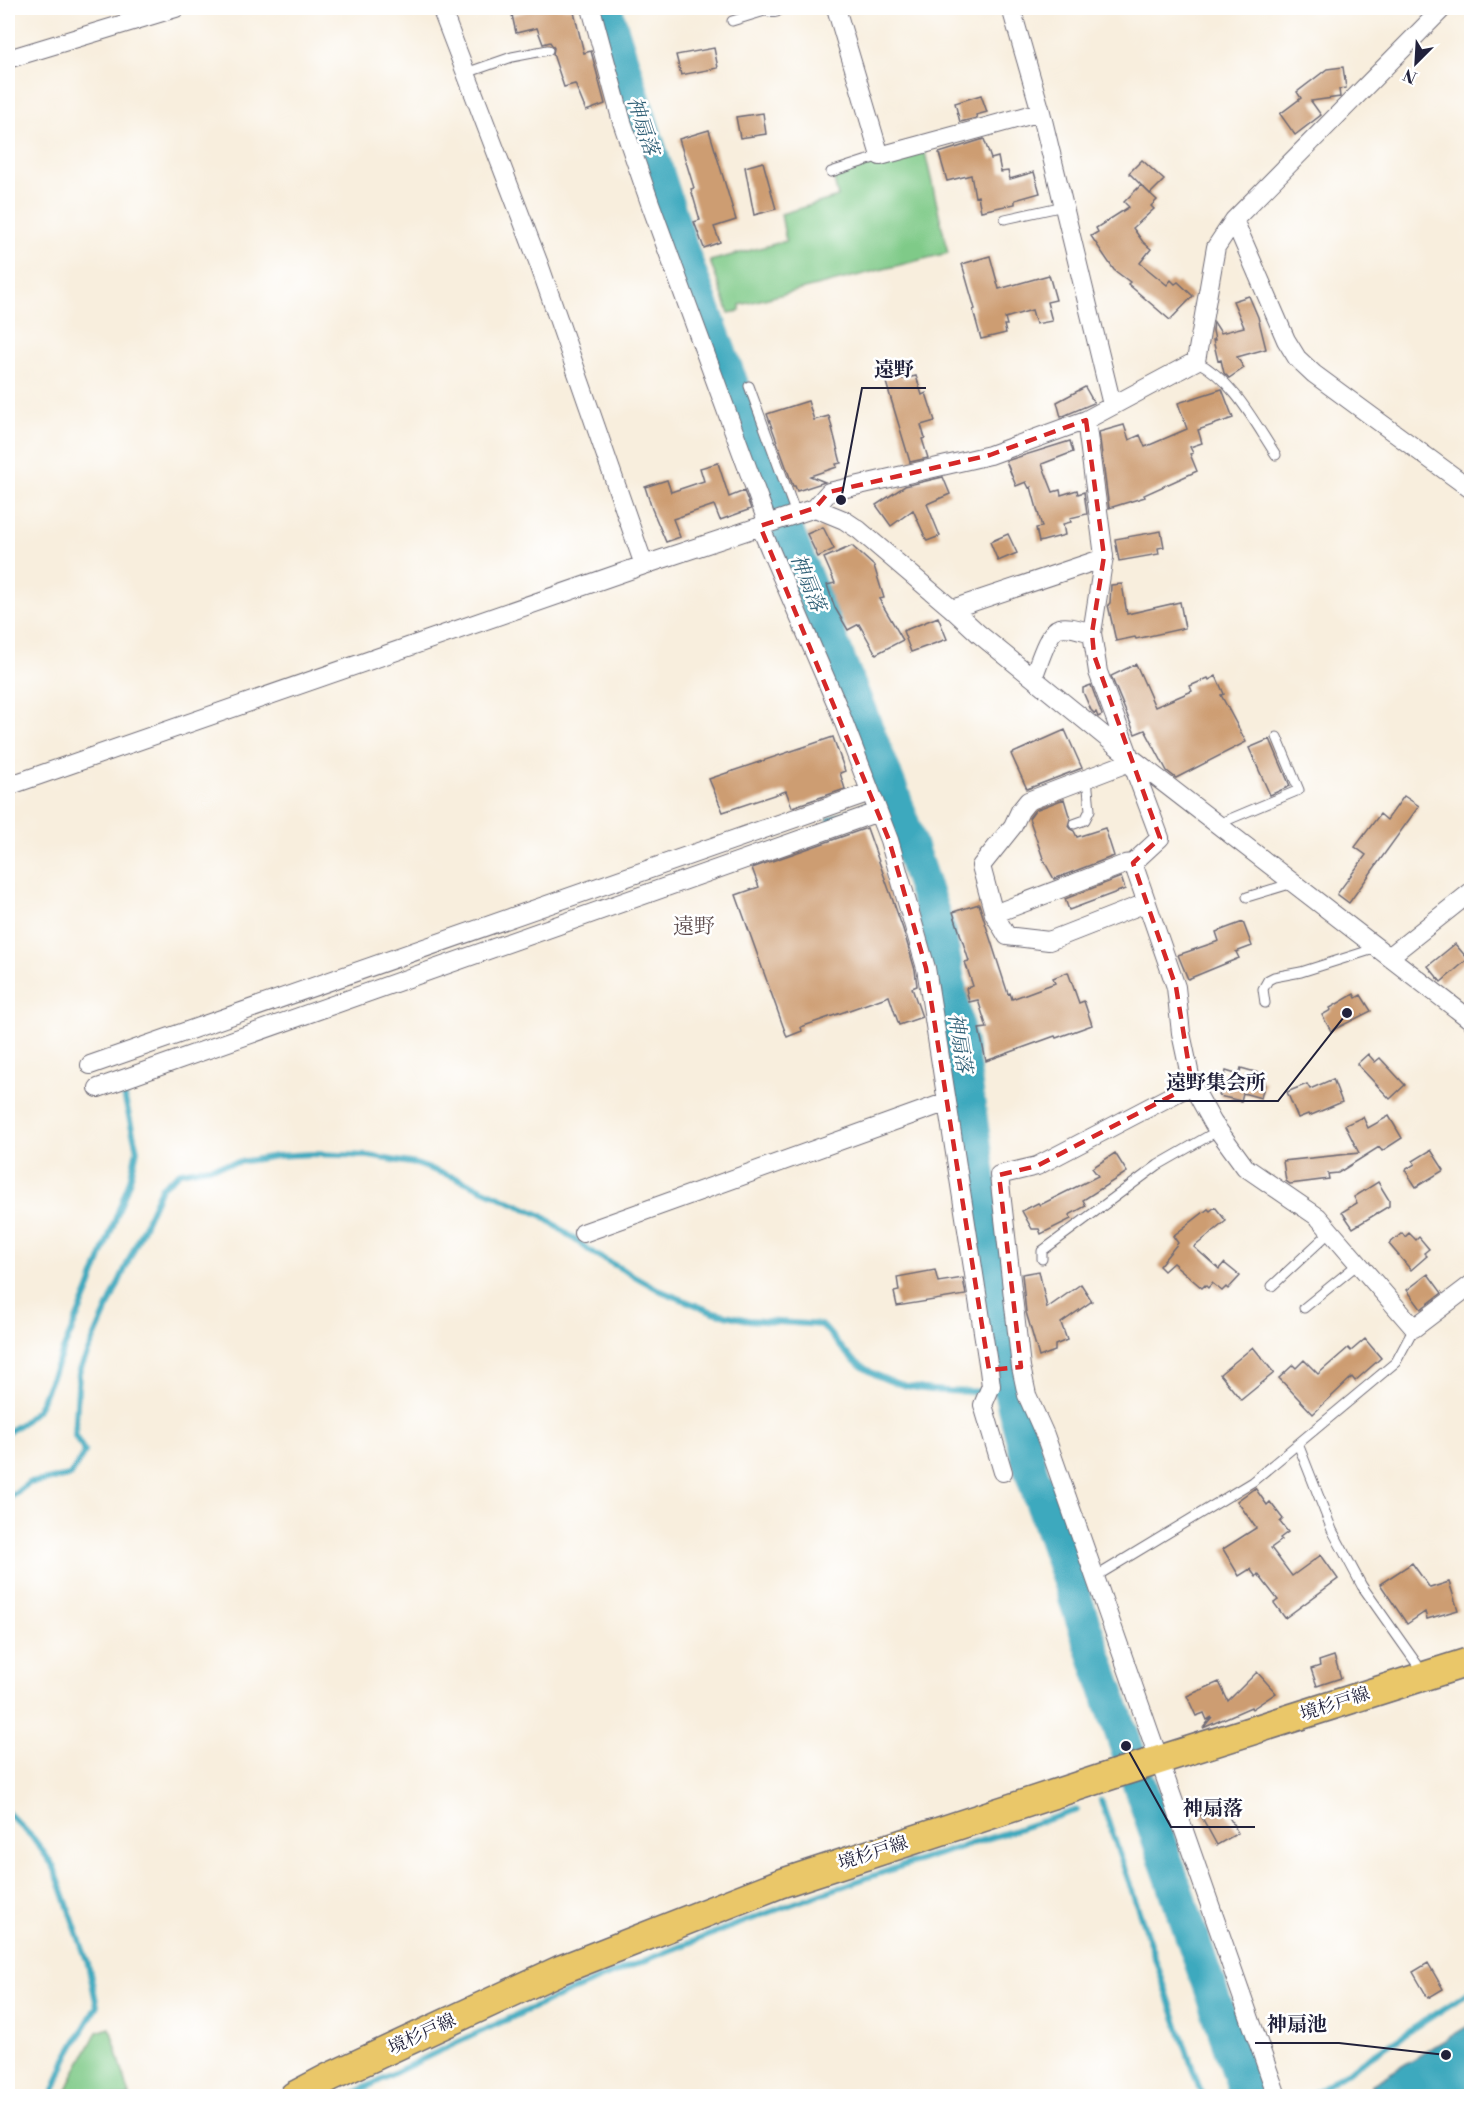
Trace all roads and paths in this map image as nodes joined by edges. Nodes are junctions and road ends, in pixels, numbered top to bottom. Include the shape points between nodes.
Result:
1 (176, 8) edge
2 (441, 8) edge
3 (591, 8) edge
4 (772, 8) edge
5 (836, 8) edge
6 (1011, 8) edge
7 (1443, 8) edge
8 (732, 21) dead end
9 (548, 50) dead end
10 (8, 59) edge
11 (466, 73) junction
12 (1041, 112) junction
13 (880, 156) junction
14 (831, 172) dead end
15 (1065, 207) junction
16 (1005, 219) dead end
17 (1234, 220) junction
18 (1196, 361) junction
19 (749, 386) dead end
20 (1112, 405) junction
21 (1086, 420) junction
22 (1276, 455) dead end
23 (1472, 490) edge
24 (815, 508) junction
25 (796, 514) junction
26 (764, 525) junction
27 (1104, 558) junction
28 (644, 565) junction
29 (952, 609) junction
30 (1092, 633) junction
31 (1033, 678) junction
32 (1277, 737) dead end
33 (1129, 756) junction
34 (1087, 778) junction
35 (8, 785) edge
36 (870, 792) junction
37 (878, 812) junction
38 (1074, 824) dead end
39 (1218, 824) junction
40 (1133, 863) junction
41 (1294, 883) junction
42 (1472, 891) edge
43 (1247, 897) dead end
44 (1146, 903) junction
45 (994, 914) junction
46 (1383, 952) junction
47 (1265, 1004) dead end
48 (1472, 1021) edge
49 (90, 1065) dead end
50 (1192, 1085) junction
51 (98, 1088) dead end
52 (947, 1102) junction
53 (1219, 1130) junction
54 (1330, 1232) junction
55 (583, 1233) dead end
56 (1042, 1258) dead end
57 (1358, 1264) junction
58 (1472, 1284) edge
59 (1272, 1286) dead end
60 (1304, 1308) dead end
61 (1414, 1328) junction
62 (1022, 1367) junction
63 (989, 1370) junction
64 (1298, 1444) junction
65 (1003, 1472) dead end
66 (1095, 1577) junction
67 (1472, 1661) edge
68 (1425, 1676) junction
69 (1156, 1761) junction
70 (294, 2097) edge
71 (1277, 2097) edge

1 - 10 street
2 - 11 street
3 - 26 street via 622,122
4 - 8 lane
5 - 13 street
6 - 12 street
7 - 17 street
9 - 11 lane
11 - 28 street via 539,264
12 - 13 street
12 - 15 street
13 - 14 lane
15 - 16 lane
15 - 20 street
17 - 18 street via 1216,247
17 - 23 street via 1297,358
18 - 20 street
18 - 22 lane via 1212,369 1230,386
19 - 25 lane
20 - 21 street
21 - 24 street via 990,455 829,492
21 - 27 street
24 - 25 street
24 - 29 street via 859,530
25 - 26 street
26 - 28 street
26 - 36 street
27 - 29 street
27 - 30 street
28 - 35 street
29 - 31 street
30 - 31 street via 1059,628 1051,634
30 - 33 street via 1098,672
31 - 33 street
32 - 39 lane via 1299,790
33 - 34 street via 1122,765
33 - 39 street
33 - 40 street via 1160,838
34 - 38 lane via 1090,810 1085,820
34 - 45 street via 1028,801 981,866
36 - 37 street
36 - 49 street
37 - 51 street
37 - 52 street via 926,968
39 - 41 street
40 - 44 street
40 - 45 street
41 - 43 lane
41 - 46 street
42 - 46 street
44 - 45 street via 1049,941 1007,936
44 - 50 street via 1176,987
46 - 47 lane via 1274,977 1263,989
46 - 48 street
50 - 53 street
50 - 62 street via 1037,1166 999,1175
52 - 55 street
52 - 63 street
53 - 54 street via 1245,1167 1318,1217
53 - 56 lane via 1158,1165 1052,1242 1042,1251
54 - 57 street
54 - 59 lane
57 - 60 lane
57 - 61 street
58 - 61 street
61 - 64 lane via 1396,1362
62 - 63 street
62 - 66 street via 1027,1395
63 - 65 street via 991,1386 983,1405
64 - 66 lane via 1252,1482
64 - 68 lane via 1332,1530 1357,1577
66 - 69 street
67 - 68 main road, 境杉戸線
68 - 69 main road, 境杉戸線
69 - 70 main road, 境杉戸線 via 779,1884 560,1970
69 - 71 street

